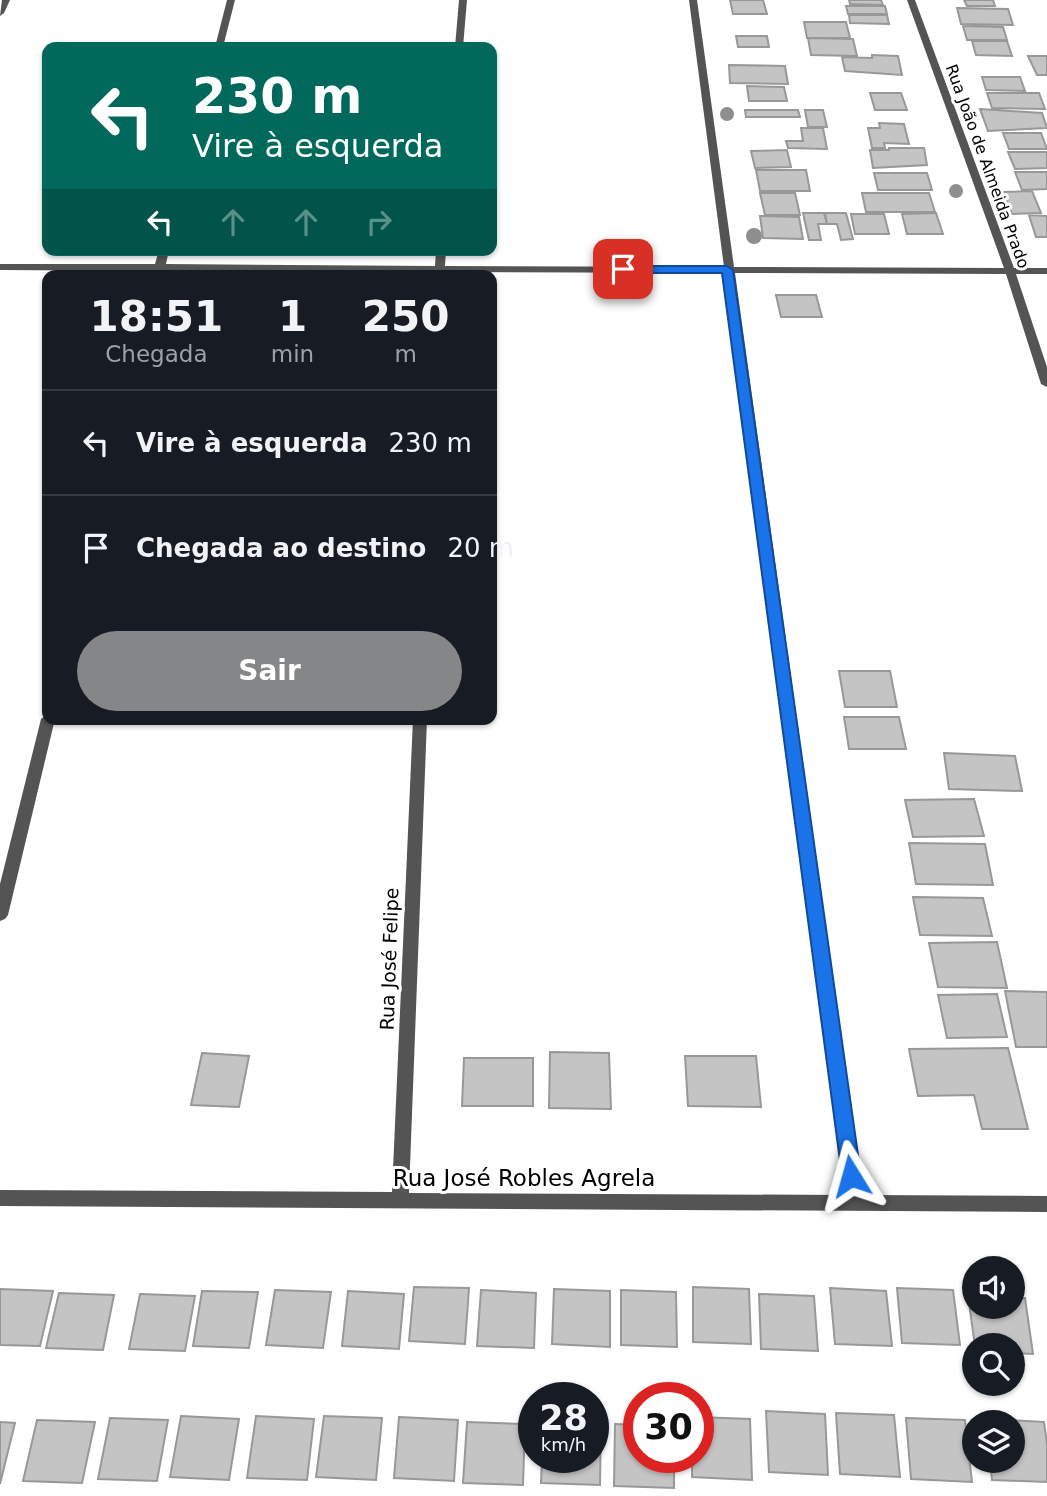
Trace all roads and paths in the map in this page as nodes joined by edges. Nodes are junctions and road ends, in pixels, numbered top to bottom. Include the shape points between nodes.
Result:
1 (6, 0) edge
2 (231, 0) edge
3 (463, 0) edge
4 (693, 0) edge
5 (911, 0) edge
6 (0, 13) edge
7 (220, 42) edge
8 (459, 42) edge
9 (0, 267) edge
10 (119, 270) edge
11 (727, 270) junction
12 (1010, 271) junction
13 (1047, 271) edge
14 (497, 272) edge
15 (1047, 384) edge
16 (47, 725) edge
17 (420, 725) edge
18 (0, 915) edge
19 (0, 1198) edge
20 (400, 1200) junction
21 (855, 1203) junction
22 (1047, 1204) edge

1 - 6 street
2 - 7 street
3 - 8 street
4 - 11 street
5 - 12 street, Rua João de Almeida Prado
9 - 10 street
11 - 12 street
11 - 14 street
11 - 21 street
12 - 13 street
12 - 15 street, Rua João de Almeida Prado
16 - 18 street
17 - 20 street, Rua José Felipe
19 - 20 street, Rua José Robles Agrela
20 - 21 street, Rua José Robles Agrela
21 - 22 street, Rua José Robles Agrela

